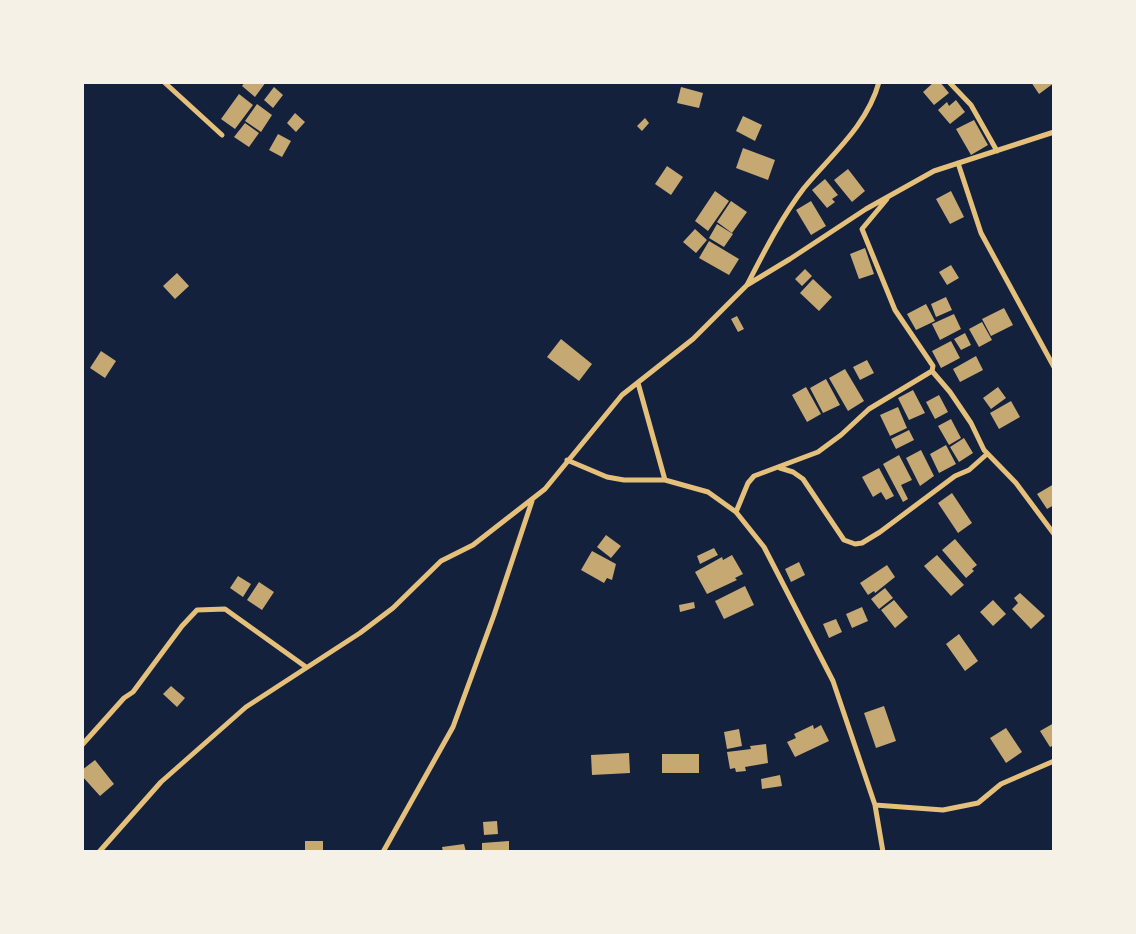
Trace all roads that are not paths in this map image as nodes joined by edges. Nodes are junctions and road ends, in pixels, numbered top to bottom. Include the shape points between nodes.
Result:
1 (164, 82) edge
2 (879, 82) edge
3 (949, 82) edge
4 (1054, 132) edge
5 (222, 135) dead end
6 (997, 151) junction
7 (958, 163) junction
8 (889, 196) junction
9 (747, 285) junction
10 (1054, 367) edge
11 (932, 372) junction
12 (638, 383) junction
13 (987, 454) junction
14 (567, 460) junction
15 (779, 468) junction
16 (665, 480) junction
17 (532, 500) junction
18 (736, 512) junction
19 (1054, 534) edge
20 (306, 667) junction
21 (82, 745) edge
22 (1054, 761) edge
23 (875, 805) junction
24 (99, 852) edge
25 (383, 852) edge
26 (883, 852) edge

1 - 5 street
2 - 9 street via 866,115 803,189 771,237
3 - 6 street via 971,105
4 - 6 street
6 - 7 street
7 - 8 street via 934,171
7 - 10 street via 981,232
8 - 9 street
8 - 11 street via 862,229 895,310 933,366
9 - 12 street via 693,339
11 - 13 street via 950,392
11 - 15 street via 869,410 818,452
12 - 14 street via 622,396
12 - 16 street
13 - 15 street via 894,523 855,544 844,540 803,479
13 - 19 street via 1016,483
14 - 16 street via 607,478
14 - 17 street via 545,489
15 - 18 street via 765,470 748,483
16 - 18 street via 708,492
17 - 20 street via 472,545 442,561 393,608 360,633
17 - 25 street via 453,727
18 - 23 street via 764,547 833,681
20 - 21 street via 225,609 197,610 133,692
20 - 24 street via 246,707 161,782
22 - 23 street via 1001,784 978,803 943,810
23 - 26 street

